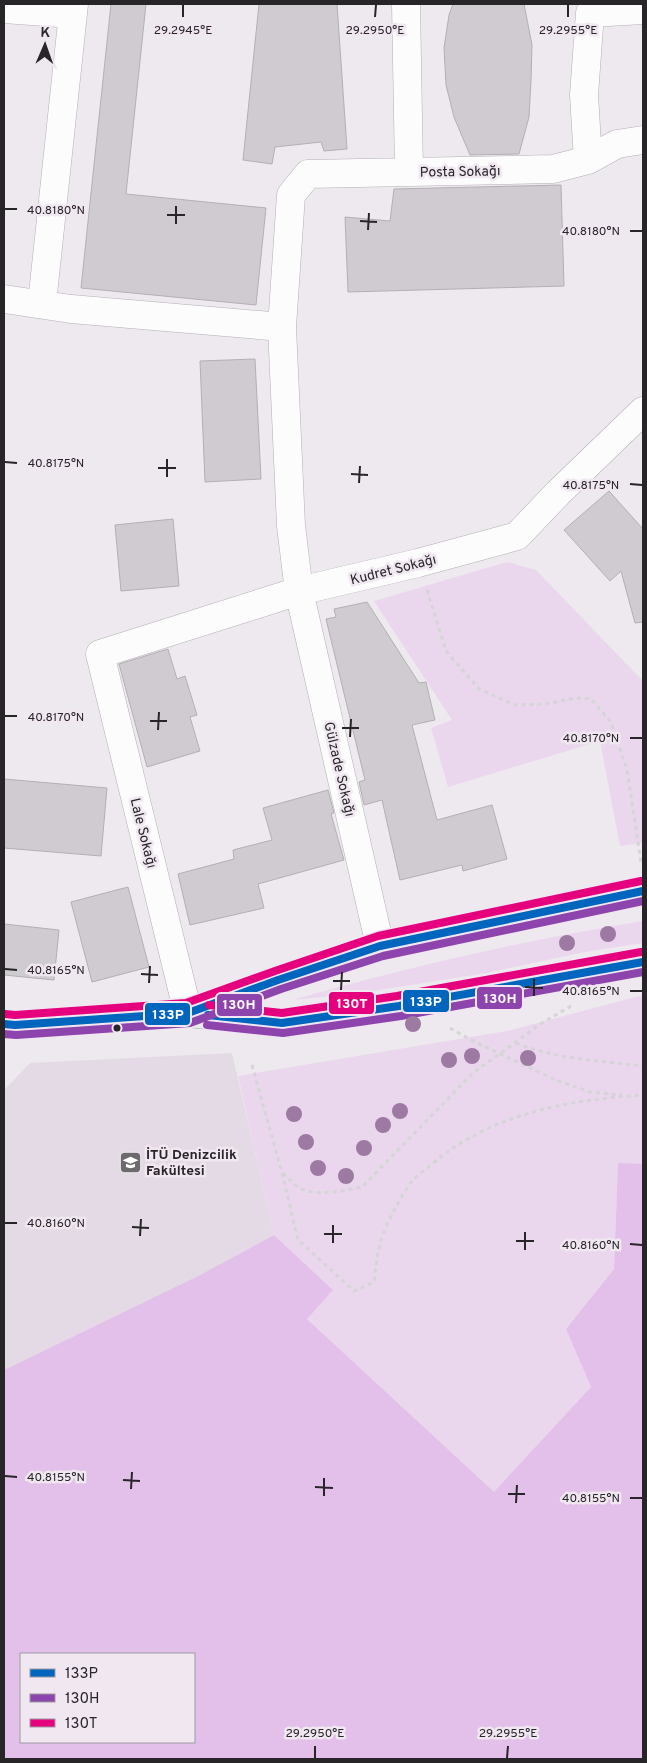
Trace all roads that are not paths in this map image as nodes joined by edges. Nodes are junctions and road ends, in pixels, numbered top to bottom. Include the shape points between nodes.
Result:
1 (406, 4) edge
2 (4, 9) edge
3 (73, 9) edge
4 (643, 10) edge
5 (643, 140) edge
6 (588, 160) junction
7 (409, 172) junction
8 (4, 299) edge
9 (42, 304) junction
10 (282, 326) junction
11 (643, 411) edge
12 (299, 591) junction
13 (100, 654) joint
14 (643, 881) edge
15 (380, 946) junction
16 (643, 962) edge
17 (188, 1013) junction
18 (4, 1024) edge

1 - 7 street, Posta Sokağı
2 - 3 street
3 - 9 street
4 - 6 street via 590,13 584,95
5 - 6 street, Posta Sokağı via 617,144
6 - 7 street, Posta Sokağı via 553,169
7 - 10 street, Gülzade Sokağı via 308,174 291,195
8 - 9 street
9 - 10 street
10 - 12 street, Gülzade Sokağı via 291,526
11 - 12 street, Kudret Sokağı via 517,536 418,564
12 - 13 street, Kudret Sokağı
12 - 15 street, Gülzade Sokağı
13 - 17 street, Lale Sokağı
14 - 15 main road
15 - 17 main road
16 - 17 main road via 399,1006 282,1023
17 - 18 main road

